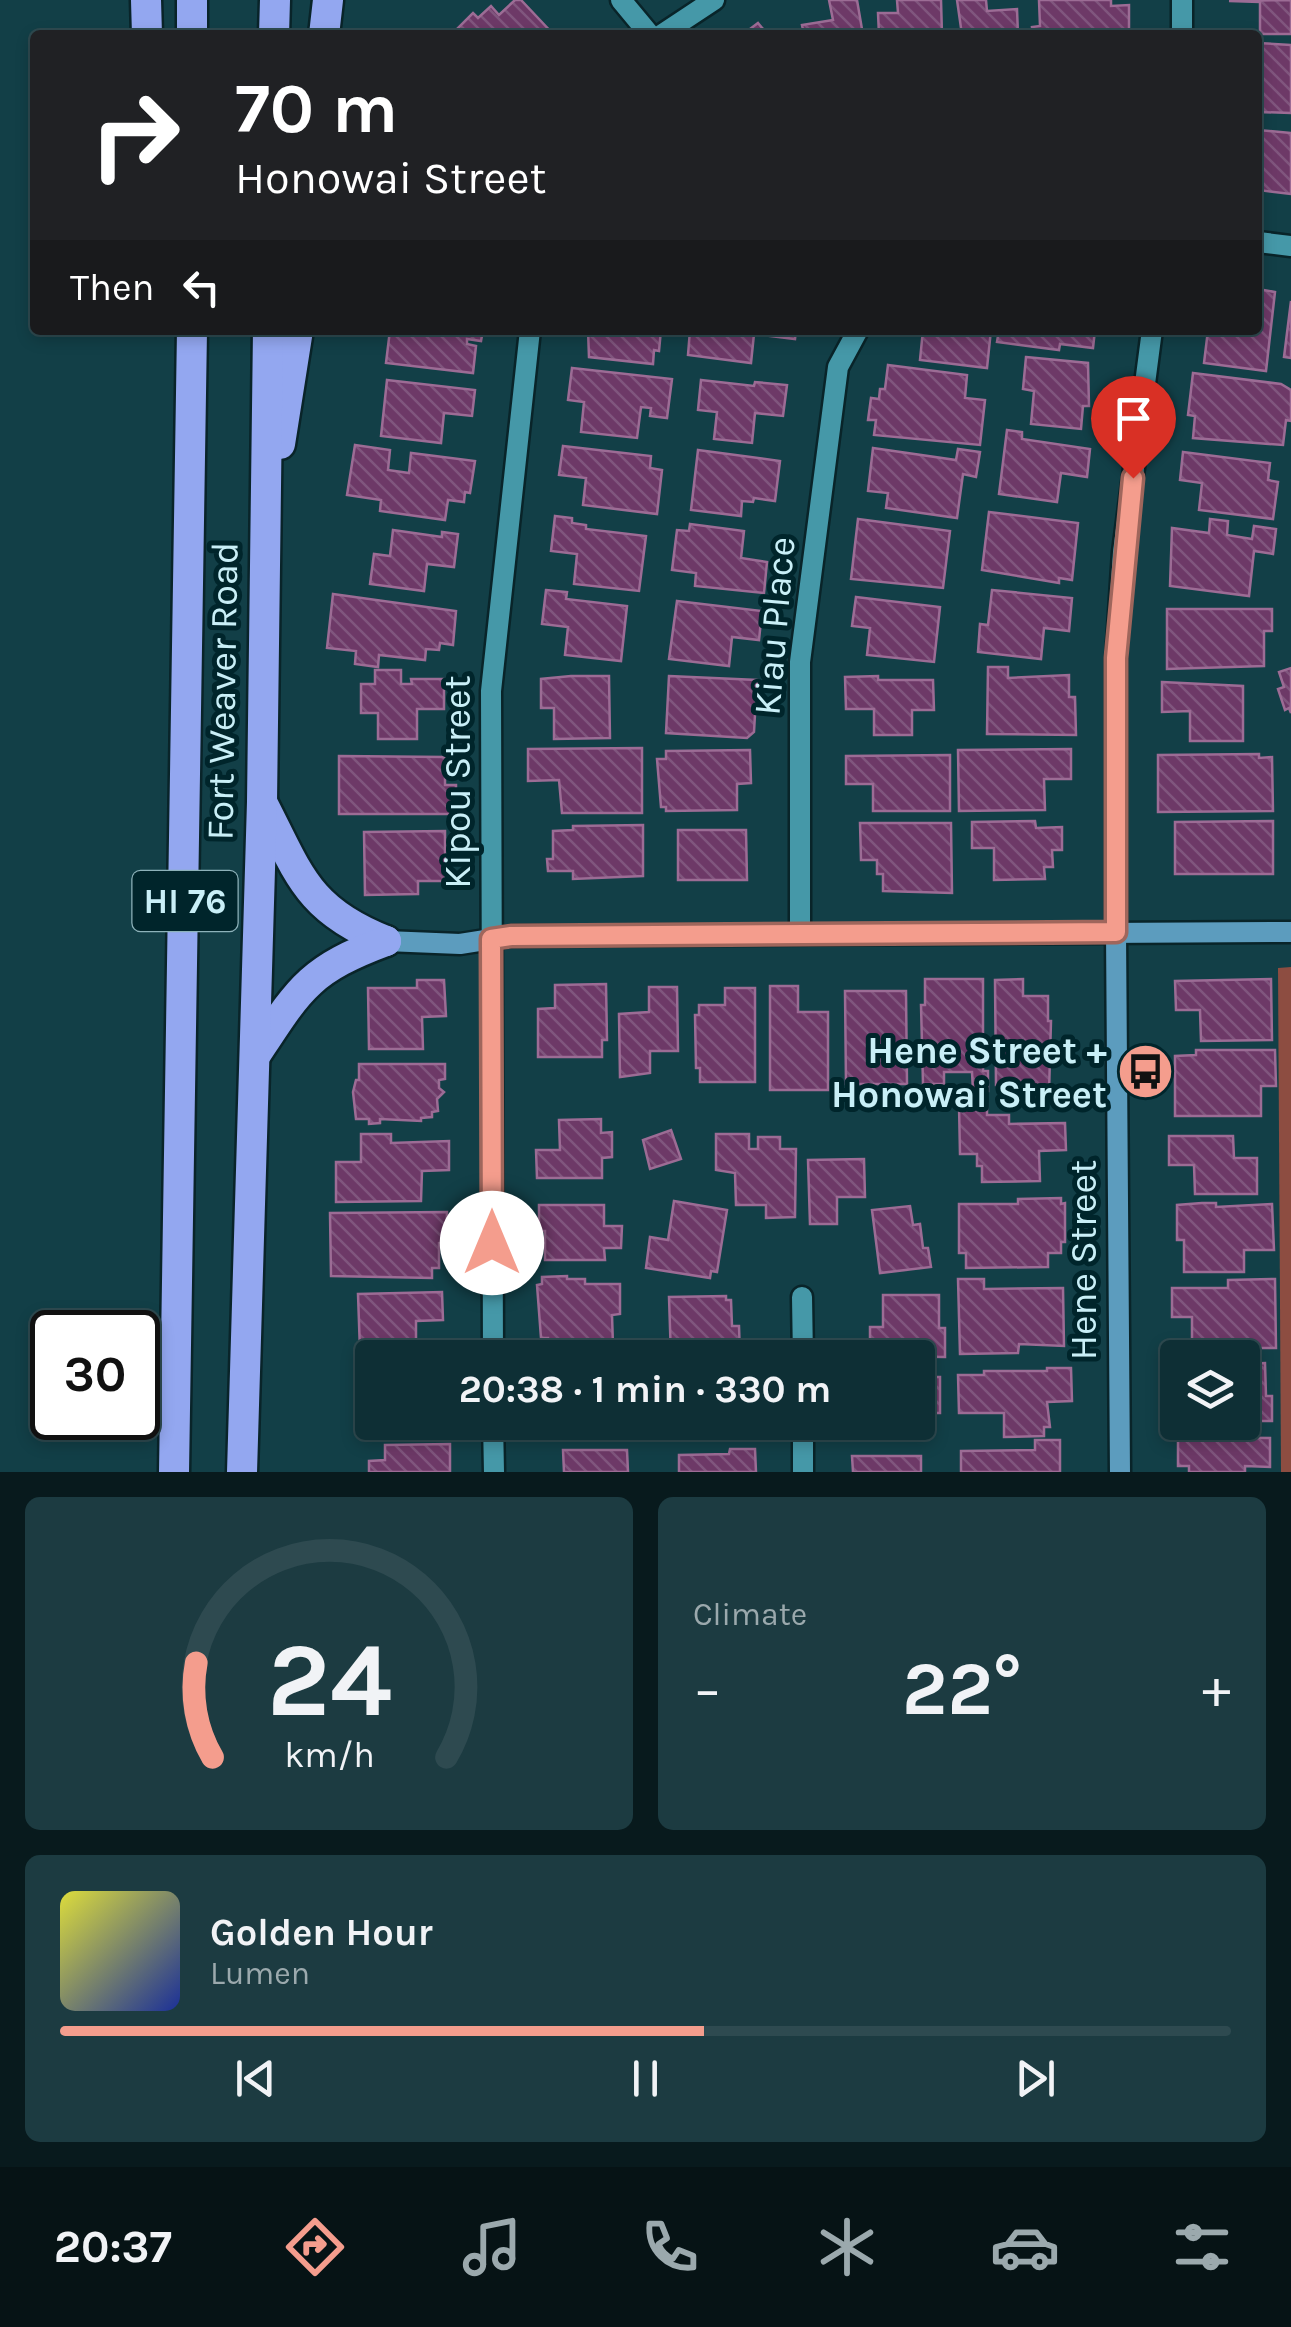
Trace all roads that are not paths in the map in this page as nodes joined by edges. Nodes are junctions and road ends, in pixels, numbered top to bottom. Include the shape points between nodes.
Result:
1 (146, 0) edge
2 (192, 0) edge
3 (275, 0) edge
4 (328, 0) edge
5 (621, 0) edge
6 (714, 0) edge
7 (1182, 0) edge
8 (147, 30) edge
9 (192, 30) edge
10 (274, 30) edge
11 (325, 30) edge
12 (646, 30) edge
13 (669, 30) edge
14 (1182, 30) edge
15 (1262, 242) edge
16 (1291, 246) edge
17 (171, 335) edge
18 (192, 335) edge
19 (268, 335) edge
20 (298, 335) edge
21 (529, 335) edge
22 (855, 335) edge
23 (1151, 335) edge
24 (192, 477) junction
25 (264, 531) junction
26 (262, 802) junction
27 (1116, 932) junction
28 (1291, 932) edge
29 (800, 934) junction
30 (491, 939) junction
31 (386, 941) junction
32 (255, 1056) junction
33 (802, 1298) dead end
34 (493, 1340) edge
35 (802, 1340) edge
36 (494, 1440) edge
37 (803, 1440) edge
38 (174, 1472) edge
39 (245, 1472) edge
40 (494, 1472) edge
41 (803, 1472) edge
42 (1120, 1472) edge

1 - 8 highway
2 - 9 highway
3 - 10 highway
4 - 11 highway
5 - 12 street
6 - 13 street
7 - 14 street
15 - 16 street
17 - 24 highway
18 - 24 highway, Fort Weaver Road / HI 76
19 - 25 highway, Fort Weaver Road / HI 76
20 - 25 highway
21 - 30 street, Kipou Street via 491,691
22 - 29 street, Kiau Place via 838,367 800,662
23 - 27 street, Hene Street via 1116,658
24 - 38 highway, Fort Weaver Road / HI 76
25 - 26 highway, Fort Weaver Road / HI 76
26 - 31 highway via 309,892 338,919
26 - 32 highway, Fort Weaver Road / HI 76
27 - 28 street
27 - 29 street
27 - 42 street, Hene Street
29 - 30 street
30 - 31 street
30 - 34 street, Kipou Street
31 - 32 highway via 317,973
32 - 39 highway, Fort Weaver Road / HI 76
33 - 35 street
36 - 40 street
37 - 41 street

